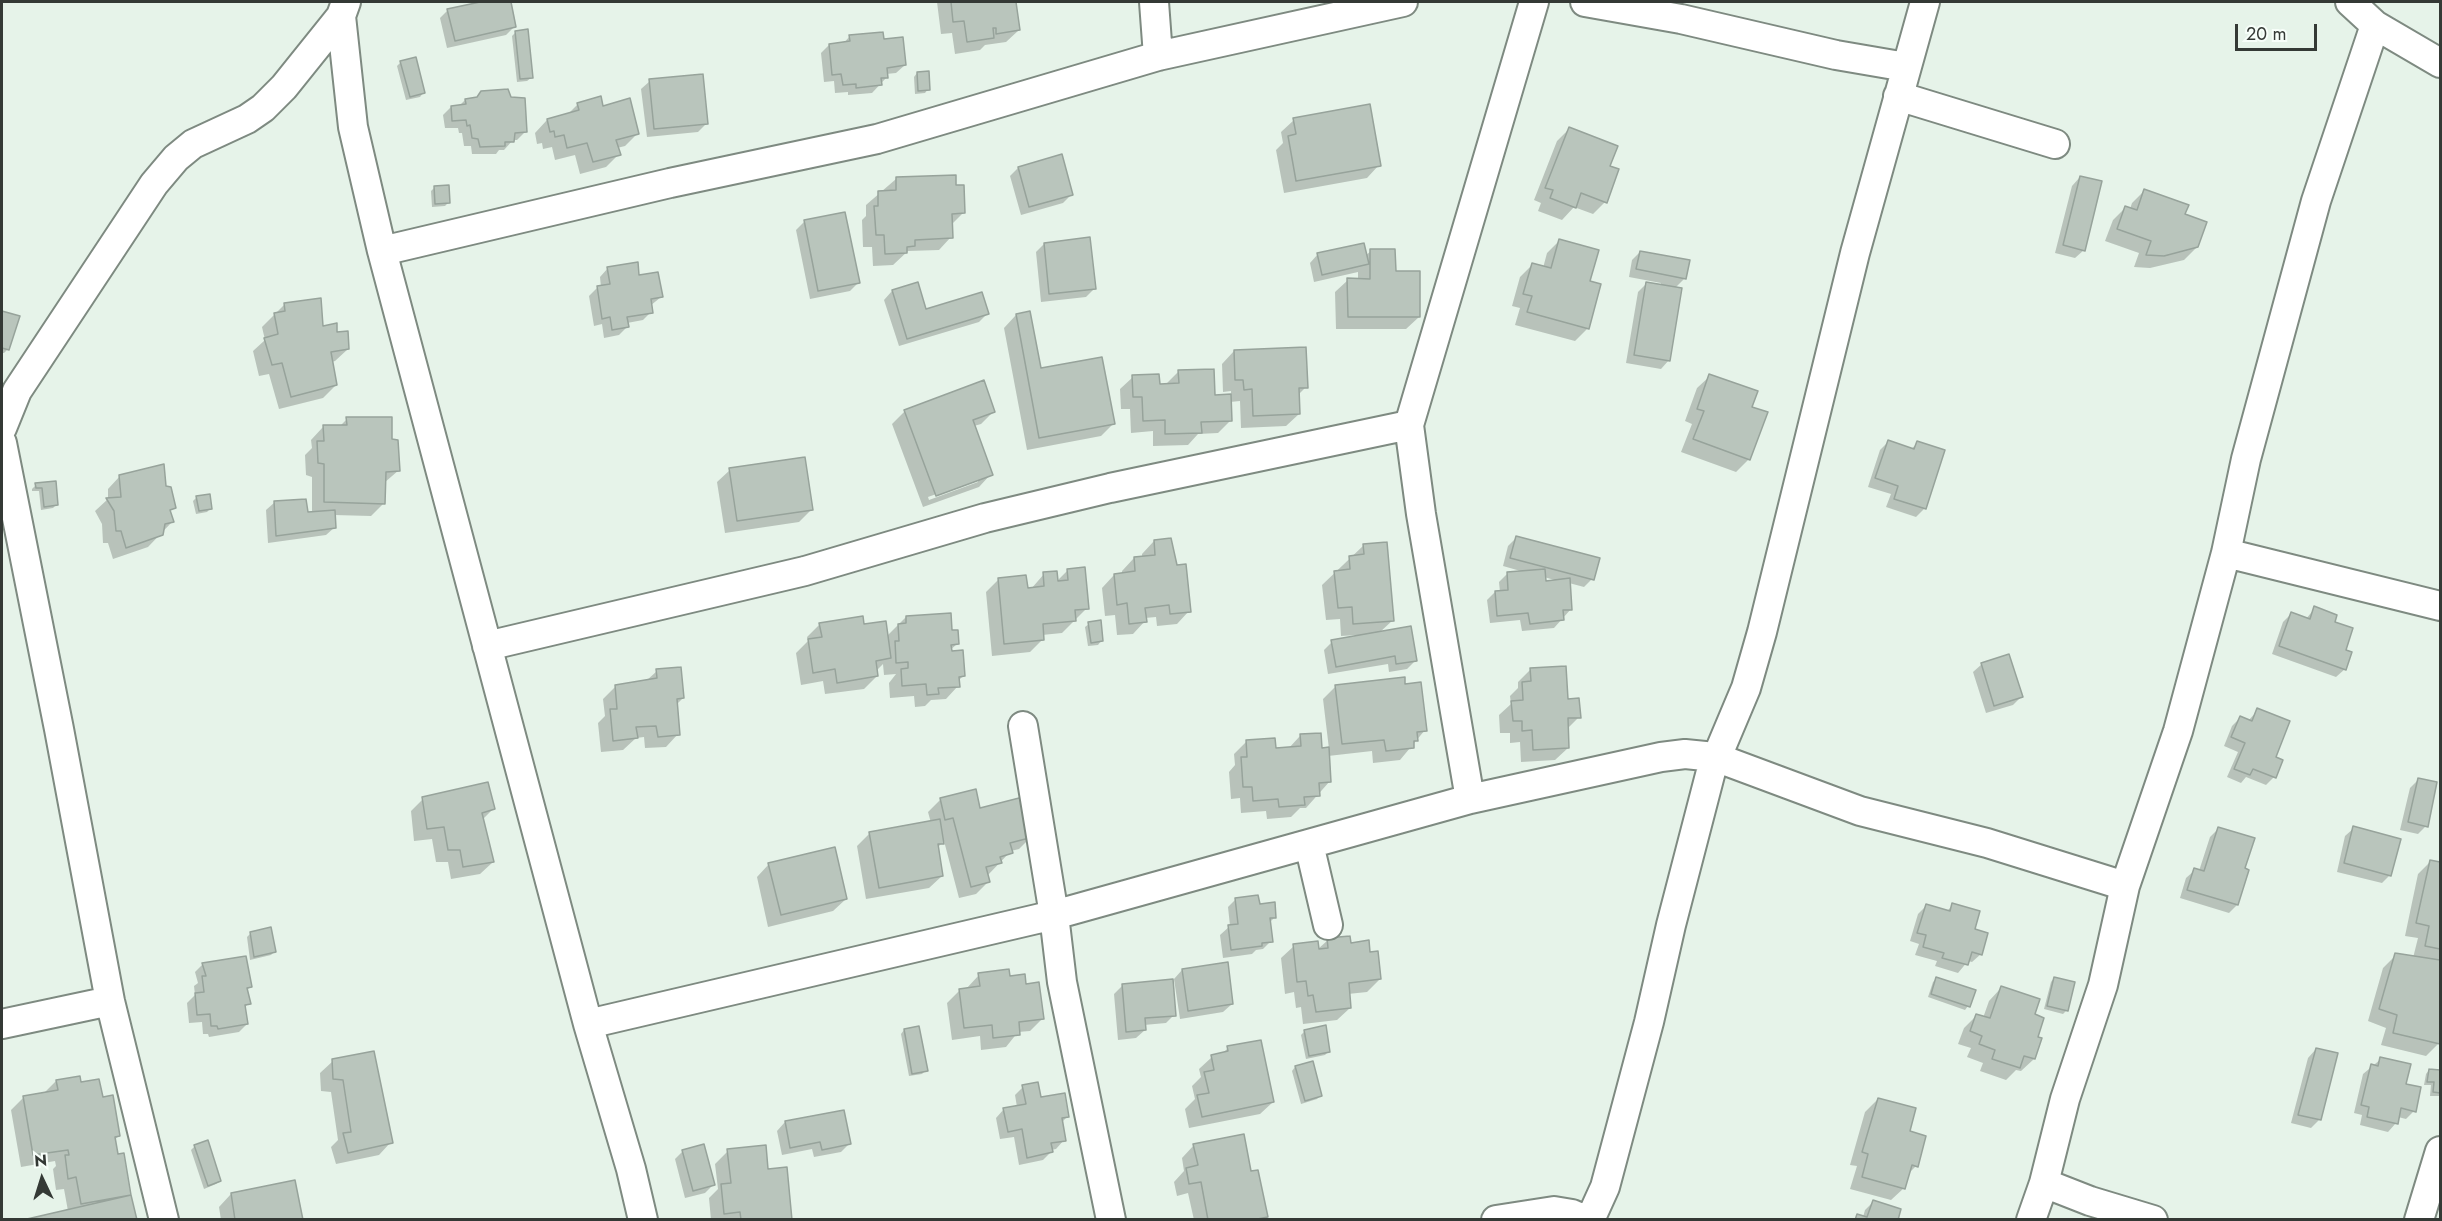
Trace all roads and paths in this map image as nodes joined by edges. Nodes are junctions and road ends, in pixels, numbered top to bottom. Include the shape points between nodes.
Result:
1 (1154, 2) edge
2 (1402, 2) edge
3 (1534, 2) edge
4 (1585, 2) edge
5 (1925, 2) edge
6 (2350, 2) edge
7 (344, 9) edge
8 (2375, 25) junction
9 (1158, 56) junction
10 (2440, 63) edge
11 (1906, 67) junction
12 (1898, 96) junction
13 (2055, 144) dead end
14 (382, 251) junction
15 (1408, 424) junction
16 (2, 428) edge
17 (2, 443) edge
18 (8, 522) edge
19 (2226, 553) junction
20 (2440, 606) edge
21 (487, 646) junction
22 (1023, 726) dead end
23 (1716, 757) junction
24 (1470, 799) junction
25 (1309, 844) junction
26 (2125, 886) junction
27 (1054, 915) junction
28 (1328, 925) dead end
29 (110, 1001) junction
30 (2, 1024) edge
31 (588, 1024) junction
32 (2440, 1151) edge
33 (2044, 1184) junction
34 (164, 1220) edge
35 (643, 1220) edge
36 (1111, 1220) edge
37 (1496, 1220) edge
38 (1588, 1220) edge
39 (2031, 1220) edge
40 (2153, 1220) edge
41 (2419, 1220) edge

1 - 9 street
2 - 9 street
3 - 15 street
4 - 11 street
5 - 11 street
6 - 8 street
7 - 14 street via 353,127
7 - 16 street via 285,87 263,108 193,144 154,184 16,391
8 - 10 street
8 - 19 street via 2316,201 2246,459
9 - 14 street via 878,139
11 - 12 street
12 - 13 street
12 - 23 street via 1762,632 1743,697
14 - 21 street
15 - 21 street via 985,518 805,571
15 - 24 street
17 - 18 street
18 - 29 street via 59,729
19 - 20 street
19 - 26 street via 2178,731
21 - 31 street
22 - 27 street
23 - 24 street via 1695,754 1661,758
23 - 26 street via 1860,811 1987,843
23 - 38 street via 1611,1164 1600,1201
24 - 25 street
25 - 27 street
25 - 28 street
26 - 33 street via 2103,985 2065,1099
27 - 31 street
27 - 36 street via 1062,982
29 - 30 street
29 - 34 street
31 - 35 street
32 - 41 street
33 - 39 street
33 - 40 street
37 - 38 street via 1554,1211

